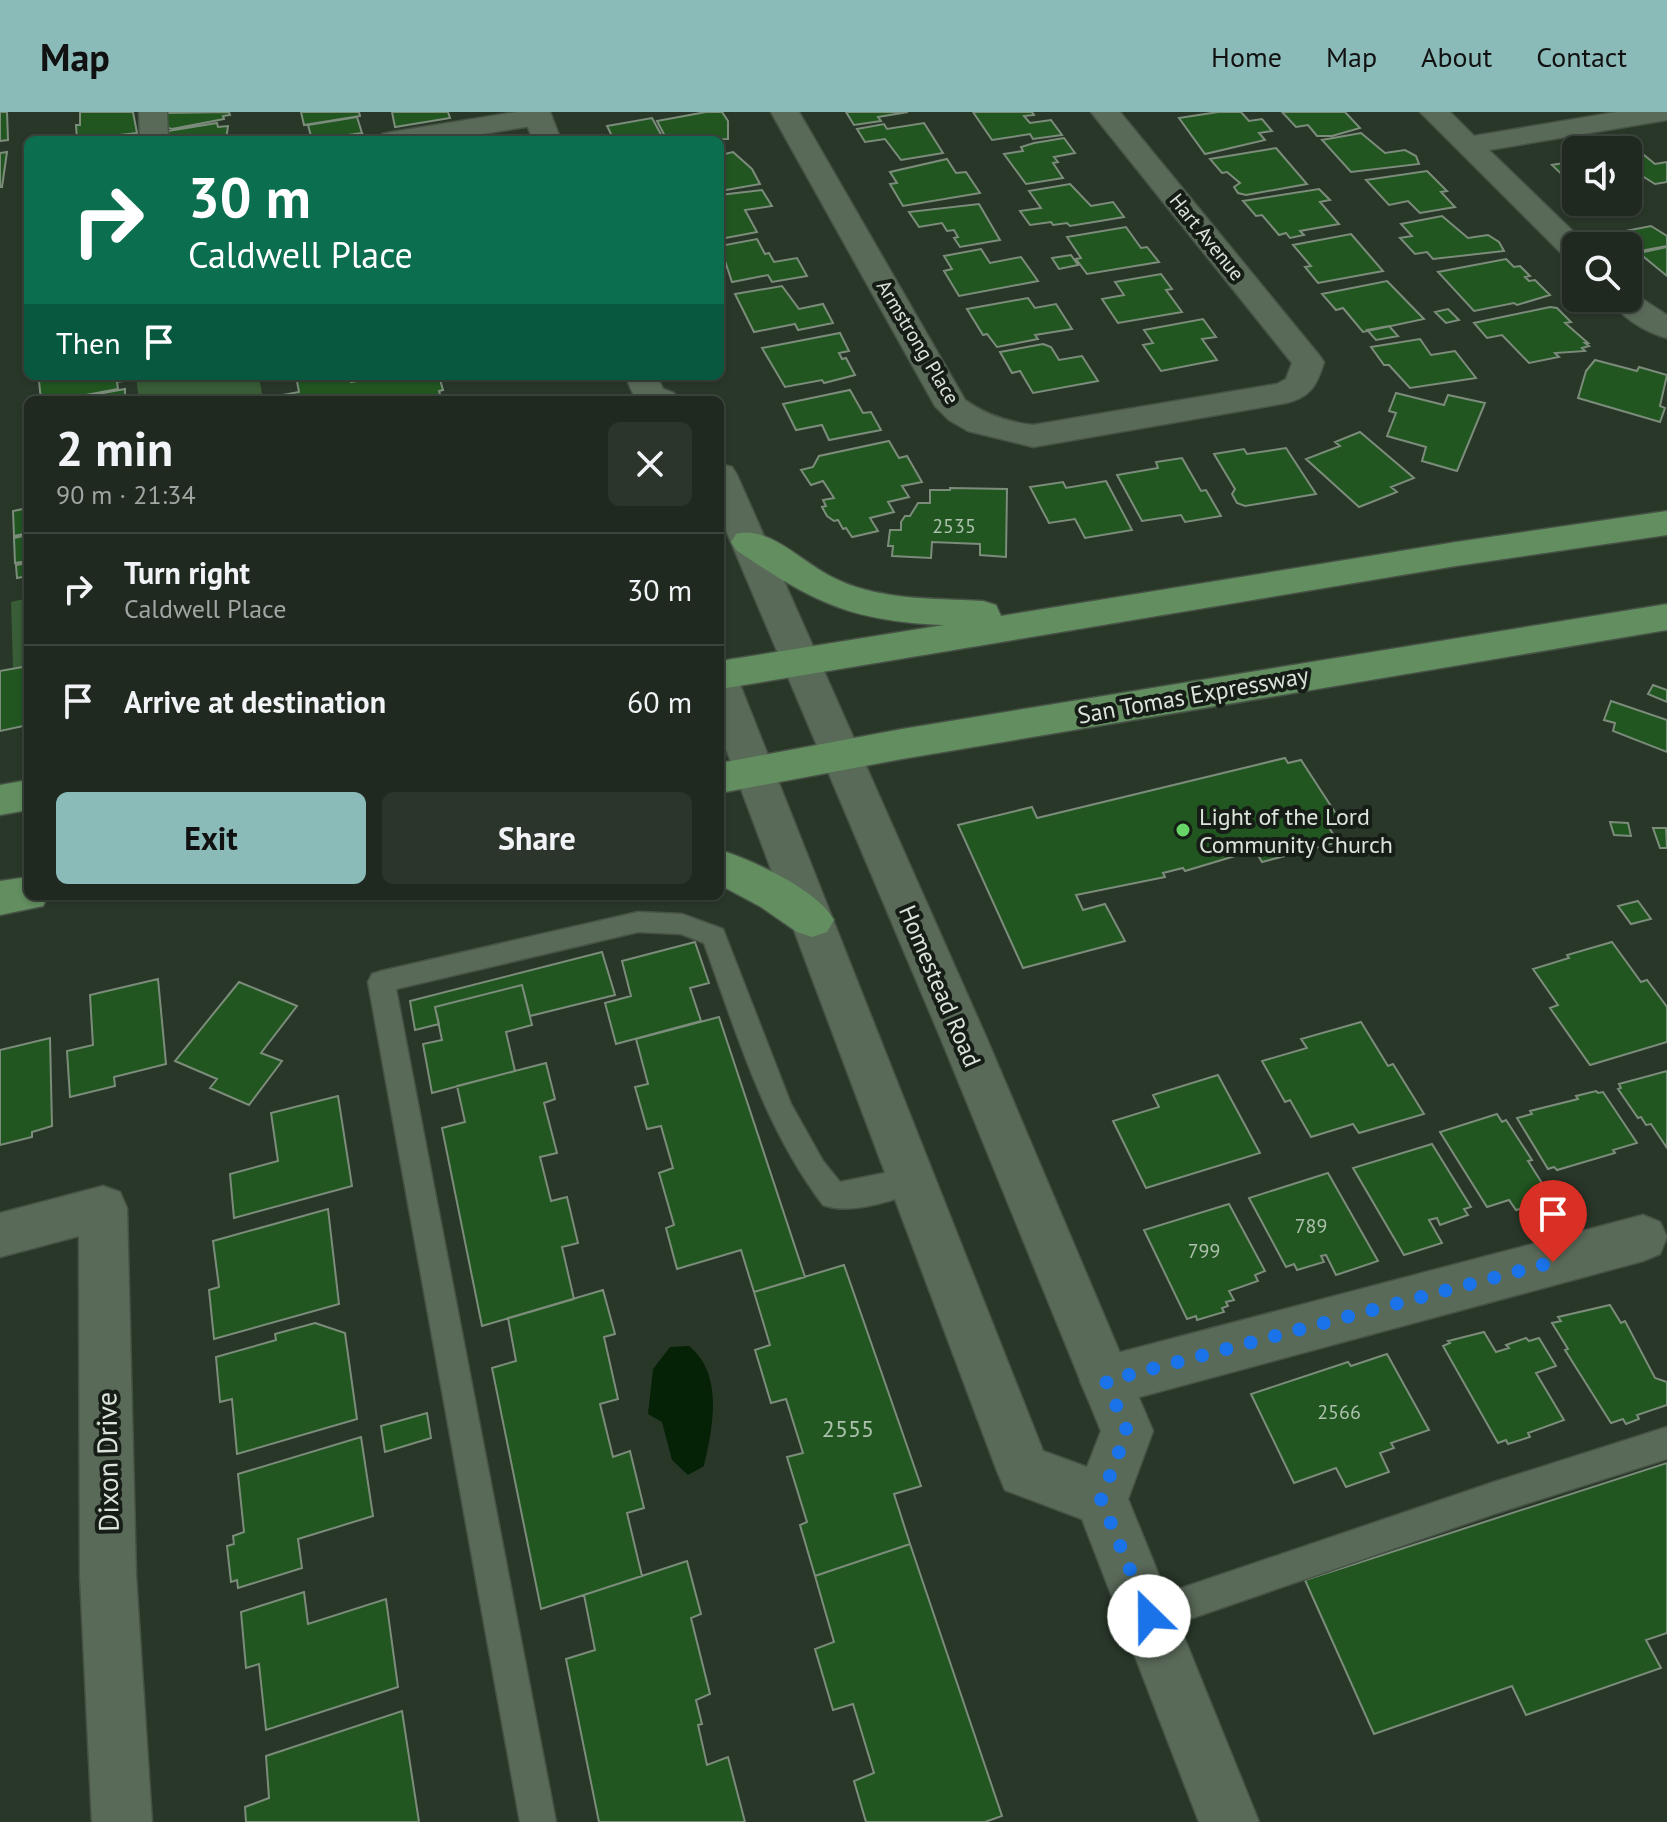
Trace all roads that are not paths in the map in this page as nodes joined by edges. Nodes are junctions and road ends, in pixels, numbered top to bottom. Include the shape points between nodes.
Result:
1 (153, 112) edge
2 (378, 112) edge
3 (785, 112) edge
4 (1105, 112) edge
5 (1434, 112) edge
6 (1667, 112) edge
7 (540, 123) edge
8 (154, 136) edge
9 (388, 136) edge
10 (425, 136) edge
11 (1468, 145) junction
12 (1562, 237) edge
13 (1640, 312) edge
14 (1667, 328) edge
15 (1308, 362) joint
16 (724, 484) edge
17 (1667, 523) edge
18 (749, 542) junction
19 (1667, 617) edge
20 (1053, 620) junction
21 (799, 661) junction
22 (724, 674) edge
23 (724, 704) edge
24 (841, 755) junction
25 (737, 774) edge
26 (24, 796) edge
27 (0, 800) edge
28 (724, 868) edge
29 (24, 895) edge
30 (0, 898) edge
31 (812, 920) junction
32 (914, 1180) junction
33 (0, 1235) edge
34 (1643, 1238) dead end
35 (1106, 1381) junction
36 (1667, 1443) edge
37 (1101, 1499) junction
38 (1149, 1616) junction
39 (122, 1822) edge
40 (538, 1822) edge
41 (1229, 1822) edge

1 - 8 street
2 - 9 street
3 - 15 street, Armstrong Place via 952,406 968,419 1033,436 1081,428 1286,393 1301,384
4 - 15 street, Hart Avenue
5 - 11 street
6 - 11 street
7 - 10 street
11 - 12 street
13 - 14 street
16 - 18 street, Homestead Road
17 - 20 highway
18 - 20 highway via 809,580 865,604
18 - 21 street, Homestead Road
19 - 24 highway, San Tomas Expressway
20 - 21 highway
21 - 22 highway
21 - 24 street, Homestead Road
23 - 25 street
24 - 25 highway, San Tomas Expressway
24 - 35 street, Homestead Road
25 - 31 street
26 - 27 highway
28 - 31 highway
29 - 30 highway
31 - 32 street
32 - 37 street via 1024,1471
32 - 40 lane via 833,1196 810,1170 714,936 682,924 638,922 381,982
33 - 39 street, Dixon Drive via 103,1208 108,1576
34 - 35 street
35 - 37 street, Homestead Road via 1127,1431
36 - 38 lane
37 - 38 street
38 - 41 street

